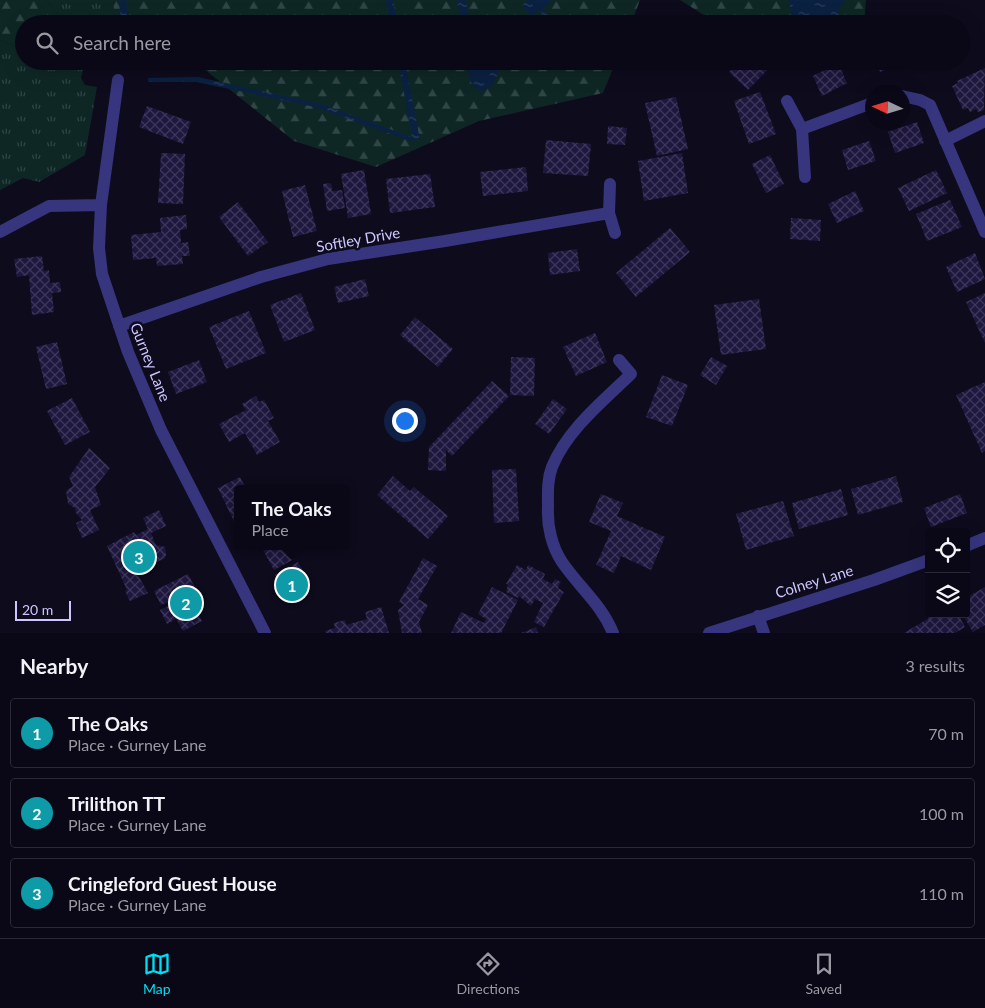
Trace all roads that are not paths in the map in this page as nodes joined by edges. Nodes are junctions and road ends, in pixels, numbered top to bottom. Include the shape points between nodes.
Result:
1 (118, 80) dead end
2 (910, 97) edge
3 (787, 100) dead end
4 (865, 106) edge
5 (985, 121) edge
6 (802, 129) junction
7 (945, 141) junction
8 (806, 177) dead end
9 (610, 184) dead end
10 (101, 205) junction
11 (609, 213) junction
12 (0, 232) edge
13 (985, 232) edge
14 (615, 233) dead end
15 (119, 326) junction
16 (619, 360) dead end
17 (985, 538) edge
18 (970, 544) edge
19 (925, 561) edge
20 (758, 616) junction
21 (265, 633) edge
22 (614, 633) edge
23 (708, 633) edge
24 (764, 633) edge

1 - 10 street, Gurney Lane
2 - 7 street via 930,105
3 - 6 street
4 - 6 street
5 - 7 street
6 - 8 street
7 - 13 street
9 - 11 street
10 - 12 street via 49,206
10 - 15 street, Gurney Lane via 99,248 102,274
11 - 14 street
11 - 15 street, Softley Drive via 328,258 261,277
15 - 21 street, Gurney Lane via 162,430
16 - 22 street via 631,374 582,423 552,467 548,483 547,524 560,560 602,609
17 - 18 street
19 - 20 street, Colney Lane
20 - 23 street, Colney Lane
20 - 24 street

